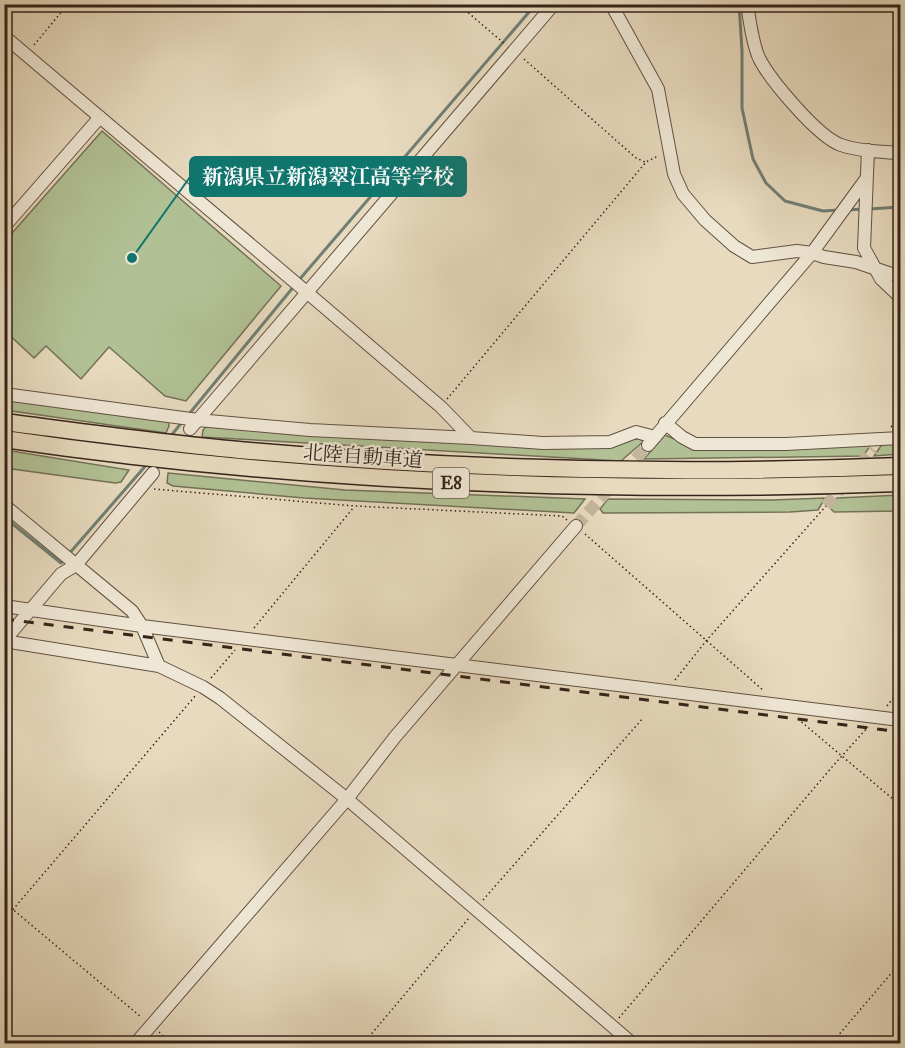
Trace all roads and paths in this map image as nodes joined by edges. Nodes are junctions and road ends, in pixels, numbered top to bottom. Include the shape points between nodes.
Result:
1 (68, 4) edge
2 (458, 4) edge
3 (554, 4) edge
4 (611, 4) edge
5 (747, 4) edge
6 (4, 36) edge
7 (515, 52) junction
8 (26, 54) junction
9 (100, 117) junction
10 (669, 150) junction
11 (868, 150) junction
12 (900, 153) edge
13 (646, 162) junction
14 (866, 180) junction
15 (4, 227) edge
16 (812, 253) junction
17 (876, 268) junction
18 (900, 277) edge
19 (308, 293) junction
20 (900, 297) edge
21 (4, 393) edge
22 (441, 407) junction
23 (4, 422) edge
24 (665, 423) junction
25 (194, 424) junction
26 (471, 438) junction
27 (900, 438) edge
28 (4, 439) edge
29 (900, 466) edge
30 (149, 478) joint
31 (900, 483) edge
32 (4, 505) edge
33 (355, 506) junction
34 (826, 506) tunnel mouth
35 (576, 526) junction
36 (76, 565) junction
37 (4, 606) edge
38 (30, 609) junction
39 (142, 626) junction
40 (245, 638) junction
41 (4, 641) edge
42 (706, 641) junction
43 (159, 666) junction
44 (458, 666) junction
45 (203, 687) junction
46 (764, 691) dead end
47 (665, 692) junction
48 (643, 718) dead end
49 (798, 719) dead end
50 (900, 720) edge
51 (842, 755) junction
52 (347, 799) junction
53 (900, 805) edge
54 (4, 902) edge
55 (476, 909) junction
56 (13, 910) junction
57 (4, 920) edge
58 (900, 963) edge
59 (150, 1025) junction
60 (613, 1026) junction
61 (135, 1044) edge
62 (172, 1044) edge
63 (363, 1044) edge
64 (633, 1044) edge
65 (831, 1044) edge

1 - 8 path
2 - 7 path
3 - 7 street
4 - 10 street via 658,89
5 - 11 street via 760,59 776,84 823,133 840,144
6 - 8 street
7 - 13 path via 636,158
7 - 19 street
8 - 9 street
9 - 15 street
9 - 19 street
10 - 13 path
10 - 16 street via 683,194 734,246 752,257
11 - 12 street
11 - 14 street
13 - 22 path
14 - 16 street
14 - 17 street via 864,248
16 - 17 street
16 - 24 street
17 - 18 street
17 - 20 street via 881,279
19 - 22 street
19 - 25 street
21 - 25 street
22 - 26 street
23 - 29 highway, 北陸自動車道 / E8 via 146,441 428,464 643,470
24 - 26 street via 652,441 636,432 610,442 581,444
24 - 27 street via 695,444
25 - 26 street
28 - 31 highway, 北陸自動車道 / E8 via 234,468 423,482 623,488
30 - 33 path via 153,489
30 - 36 street
32 - 36 street
33 - 35 path via 562,516
33 - 40 path
34 - 42 path
35 - 42 path
35 - 44 street
36 - 38 street via 61,574
36 - 39 street via 132,611
37 - 38 street
38 - 39 street
38 - 41 street
39 - 40 street
39 - 43 street
40 - 44 street
40 - 45 path
41 - 43 street
42 - 46 path
42 - 47 path
43 - 45 street
44 - 47 street
44 - 52 street via 394,737
45 - 52 street
45 - 56 path
47 - 50 street
48 - 55 path
49 - 51 path
51 - 53 path
51 - 60 path
52 - 55 street
52 - 59 street
54 - 56 path
55 - 60 street
55 - 63 path
56 - 57 path
56 - 59 path
58 - 65 path
59 - 61 street
59 - 62 path
60 - 64 street

